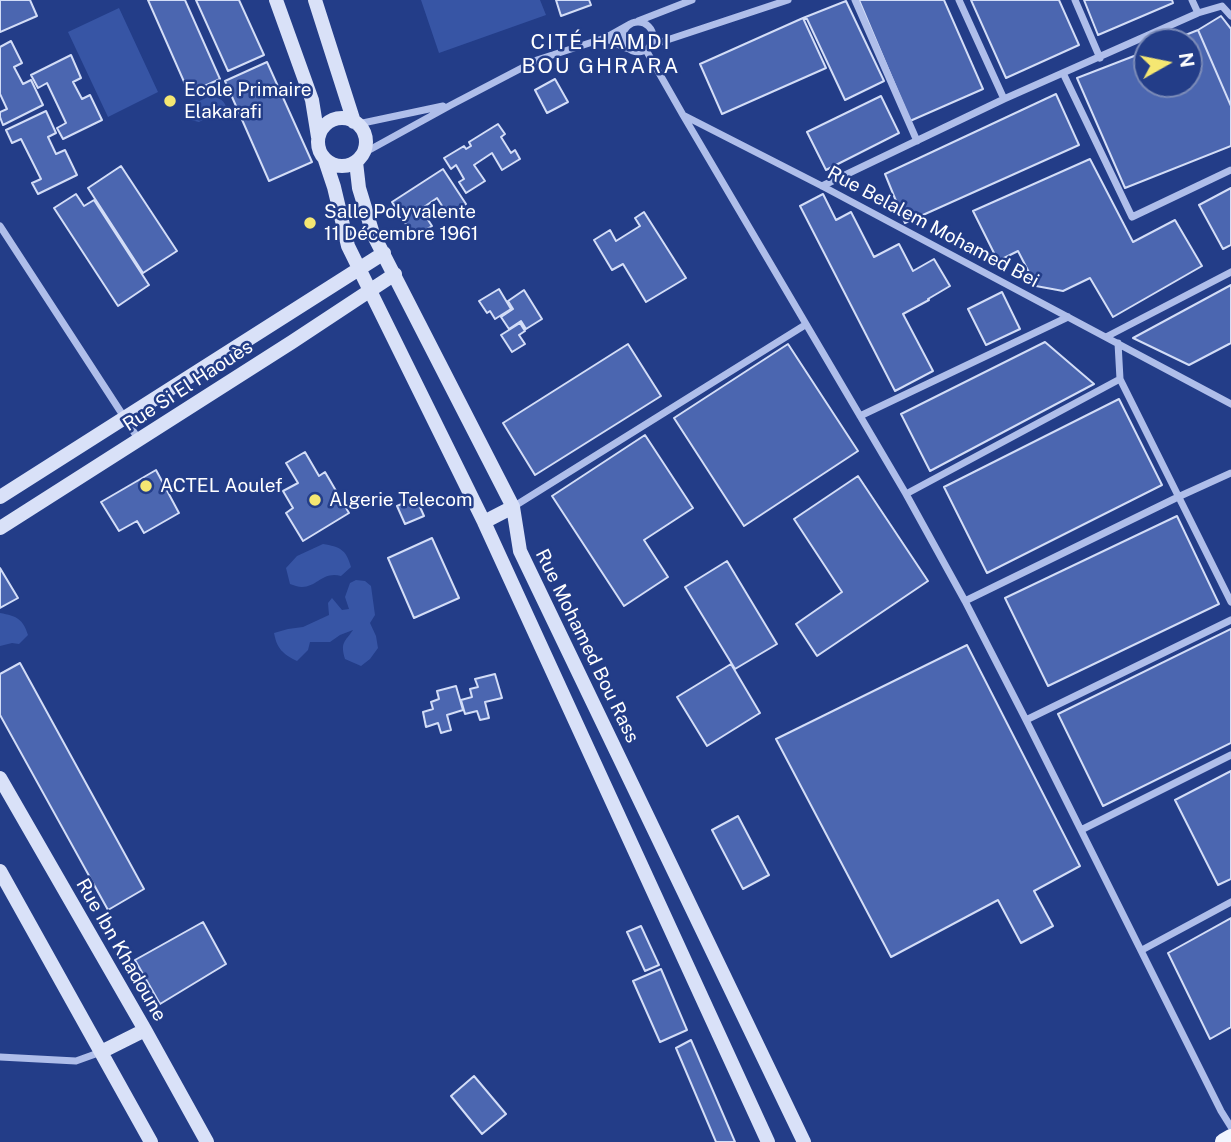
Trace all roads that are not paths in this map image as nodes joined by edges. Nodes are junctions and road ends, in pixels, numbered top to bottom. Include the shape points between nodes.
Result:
1 (276, 0) edge
2 (315, 0) edge
3 (692, 0) edge
4 (788, 0) edge
5 (855, 0) edge
6 (958, 0) edge
7 (1075, 0) edge
8 (1192, 0) edge
9 (1198, 13) junction
10 (1231, 16) edge
11 (634, 23) junction
12 (605, 38) junction
13 (649, 47) junction
14 (631, 50) junction
15 (1100, 58) junction
16 (1063, 74) junction
17 (1004, 99) junction
18 (451, 105) junction
19 (684, 115) junction
20 (356, 123) junction
21 (318, 138) junction
22 (917, 141) junction
23 (359, 158) junction
24 (325, 160) junction
25 (1231, 170) edge
26 (822, 186) junction
27 (0, 226) edge
28 (384, 253) junction
29 (359, 269) junction
30 (1231, 272) edge
31 (395, 274) junction
32 (370, 290) junction
33 (1068, 317) junction
34 (805, 325) junction
35 (1106, 337) junction
36 (1118, 343) junction
37 (1120, 379) junction
38 (1231, 404) edge
39 (860, 416) junction
40 (124, 418) junction
41 (139, 440) junction
42 (59, 460) junction
43 (1231, 473) edge
44 (74, 481) junction
45 (906, 494) junction
46 (0, 497) edge
47 (1178, 497) junction
48 (513, 507) junction
49 (484, 522) junction
50 (0, 528) edge
51 (965, 601) junction
52 (1231, 602) edge
53 (1231, 620) edge
54 (1026, 720) junction
55 (1231, 755) edge
56 (0, 778) edge
57 (4, 795) edge
58 (1081, 830) junction
59 (0, 871) edge
60 (1231, 902) edge
61 (1142, 950) junction
62 (145, 1030) junction
63 (101, 1052) junction
64 (0, 1057) edge
65 (1231, 1127) edge
66 (1231, 1138) edge
67 (151, 1142) edge
68 (207, 1142) edge
69 (768, 1142) edge
70 (804, 1142) edge
71 (1224, 1142) edge

1 - 21 street via 312,100
2 - 20 street
3 - 11 street
4 - 13 street
5 - 22 street
6 - 17 street
7 - 15 street
8 - 9 street
9 - 10 street via 1222,6
9 - 15 street
11 - 12 street
11 - 13 street via 646,23 652,29
11 - 14 street via 623,37
12 - 14 street
12 - 18 street via 537,60
13 - 14 street
13 - 19 street
15 - 16 street
16 - 17 street
16 - 25 street via 1132,217
17 - 22 street
18 - 20 street
18 - 23 street
19 - 26 street, Rue Belalem Mohamed Bei
19 - 34 street
20 - 21 street via 332,120
20 - 23 street via 365,139
21 - 24 street
22 - 26 street
23 - 24 street via 340,166
23 - 28 street, Rue Mohamed Bou Rass via 359,188
24 - 29 street, Rue Mohamed Bou Rass via 348,246
26 - 33 street, Rue Belalem Mohamed Bei
27 - 40 street
28 - 29 street, Rue Si El Haouès
28 - 31 street, Rue Mohamed Bou Rass
29 - 32 street, Rue Mohamed Bou Rass
29 - 40 street, Rue Si El Haouès
30 - 35 street
31 - 32 street, Rue Si El Haouès
31 - 48 street, Rue Mohamed Bou Rass
32 - 41 street, Rue Si El Haouès
32 - 49 street, Rue Mohamed Bou Rass
33 - 35 street, Rue Belalem Mohamed Bei
33 - 39 street
34 - 39 street
34 - 48 street
35 - 36 street, Rue Belalem Mohamed Bei
36 - 37 street
36 - 38 street, Rue Belalem Mohamed Bei
37 - 45 street
37 - 47 street
39 - 45 street
40 - 41 street
40 - 42 street, Rue Si El Haouès
41 - 44 street, Rue Si El Haouès
42 - 44 street
42 - 46 street, Rue Si El Haouès
43 - 47 street
44 - 50 street, Rue Si El Haouès
45 - 51 street
47 - 51 street
47 - 52 street
48 - 49 street
48 - 70 street, Rue Mohamed Bou Rass via 520,551
49 - 69 street, Rue Mohamed Bou Rass
51 - 54 street
53 - 54 street
54 - 58 street
55 - 58 street
56 - 57 street, Rue Ibn Khadoune
57 - 62 street, Rue Ibn Khadoune
58 - 61 street
59 - 63 street
60 - 61 street
61 - 65 street
62 - 63 street
62 - 68 street, Rue Ibn Khadoune
63 - 64 street via 76,1061
63 - 67 street
66 - 71 main road

